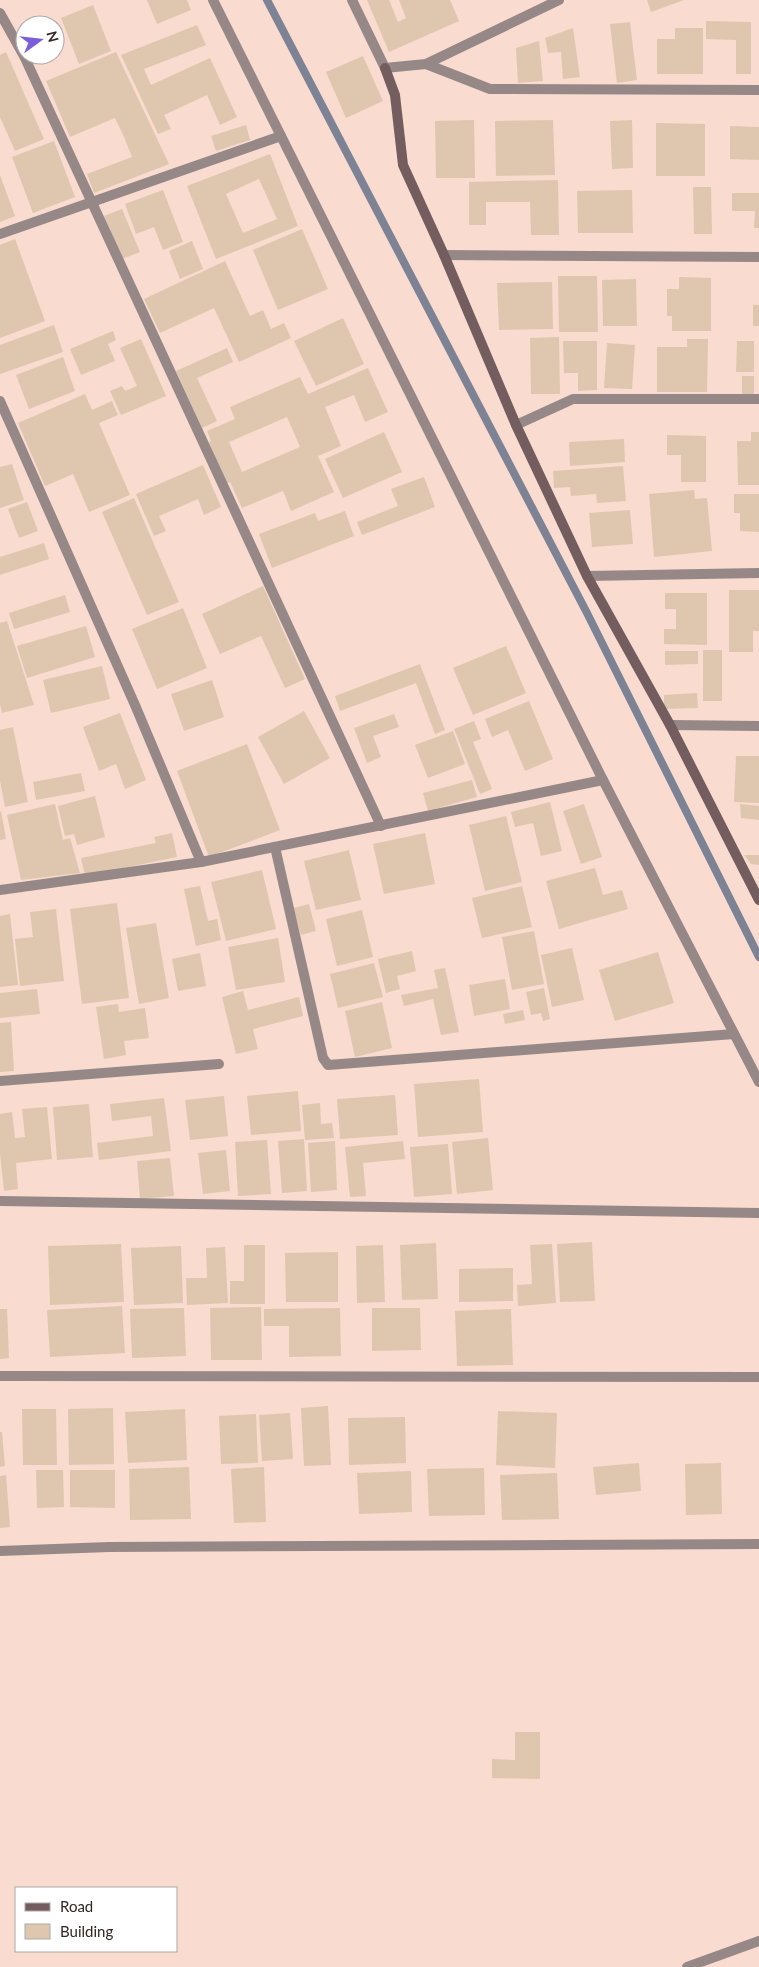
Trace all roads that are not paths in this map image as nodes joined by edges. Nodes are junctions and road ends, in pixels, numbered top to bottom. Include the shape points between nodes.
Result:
1 (213, 0) edge
2 (352, 0) edge
3 (555, 1) edge
4 (0, 13) edge
5 (426, 64) junction
6 (385, 68) junction
7 (759, 90) edge
8 (281, 136) junction
9 (91, 203) junction
10 (0, 234) edge
11 (444, 255) junction
12 (759, 257) edge
13 (759, 399) edge
14 (0, 401) edge
15 (516, 425) junction
16 (759, 573) edge
17 (587, 576) junction
18 (670, 725) junction
19 (759, 726) edge
20 (603, 780) junction
21 (381, 826) junction
22 (275, 847) junction
23 (201, 862) junction
24 (748, 880) junction
25 (759, 880) edge
26 (0, 890) edge
27 (759, 900) edge
28 (734, 1034) junction
29 (219, 1064) dead end
30 (0, 1081) edge
31 (759, 1082) edge
32 (0, 1201) edge
33 (759, 1213) edge
34 (0, 1376) edge
35 (759, 1377) edge
36 (759, 1544) edge
37 (0, 1551) edge
38 (759, 1941) edge
39 (687, 1967) edge

1 - 8 street
2 - 6 street
3 - 5 street
4 - 9 street via 24,56
5 - 6 street
5 - 7 street via 490,89
6 - 11 street via 395,95 403,165
8 - 9 street
8 - 20 street
9 - 10 street
9 - 21 street
11 - 12 street
11 - 15 street
13 - 15 street via 573,399
14 - 23 street
15 - 17 street
16 - 17 street
17 - 18 street
18 - 19 street
18 - 24 street
20 - 21 street
20 - 28 street
21 - 22 street
22 - 23 street
22 - 28 street via 323,1058 328,1065
23 - 26 street
24 - 25 street
24 - 27 street
28 - 31 street
29 - 30 street
32 - 33 street
34 - 35 street
36 - 37 street via 109,1547
38 - 39 street

